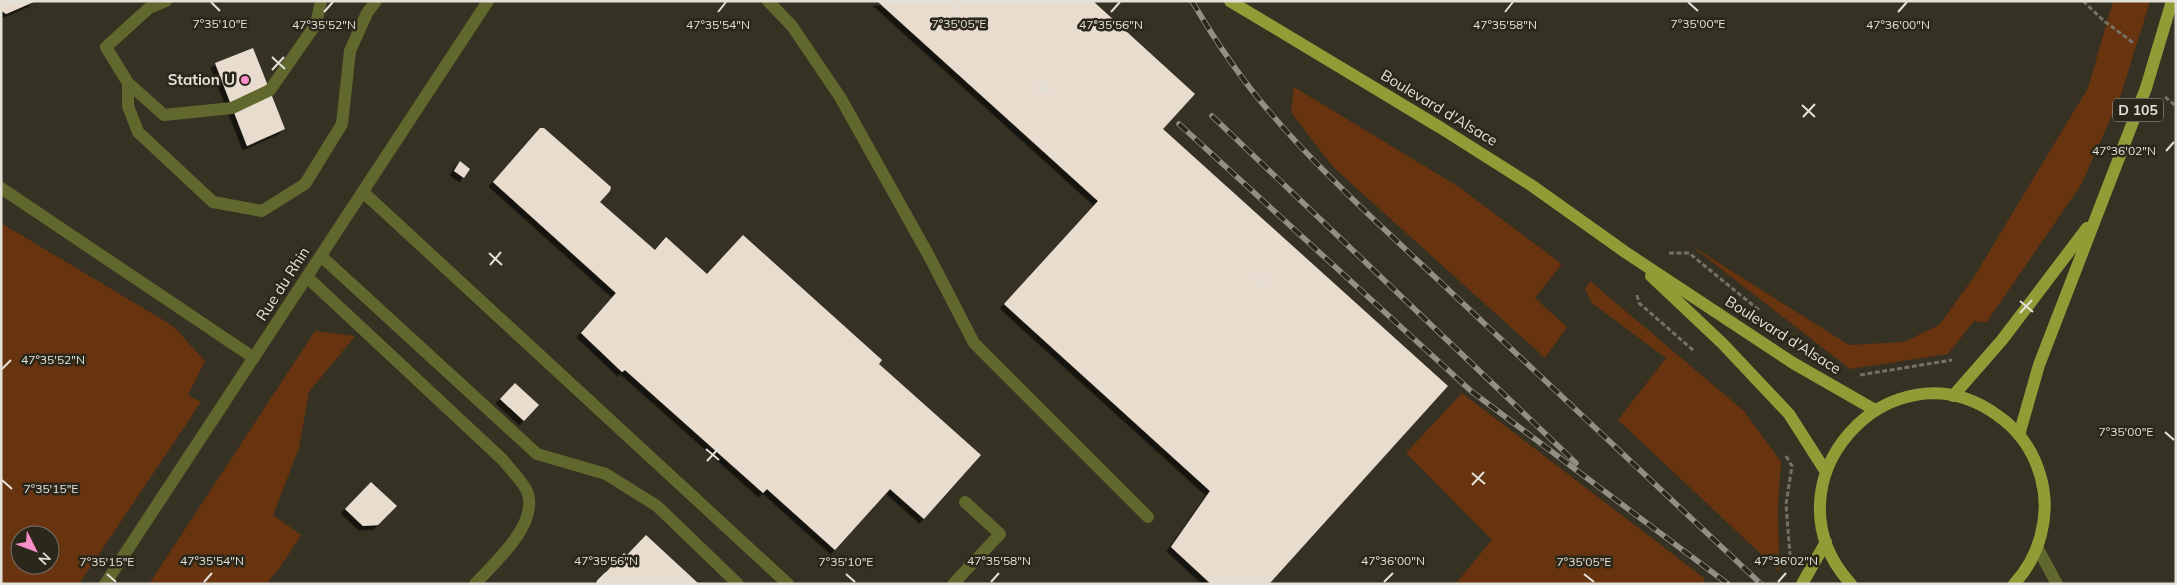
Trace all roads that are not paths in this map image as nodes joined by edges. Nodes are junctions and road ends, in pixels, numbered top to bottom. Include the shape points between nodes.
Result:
1 (166, 1) edge
2 (321, 1) edge
3 (376, 1) edge
4 (488, 1) edge
5 (768, 1) edge
6 (1230, 1) edge
7 (2172, 1) edge
8 (128, 83) junction
9 (1, 188) edge
10 (363, 192) junction
11 (2096, 216) junction
12 (1625, 252) junction
13 (321, 256) junction
14 (308, 278) junction
15 (254, 358) junction
16 (1953, 396) junction
17 (1875, 410) junction
18 (2019, 434) junction
19 (1826, 472) junction
20 (965, 502) dead end
21 (1148, 517) dead end
22 (1826, 542) junction
23 (2037, 547) junction
24 (105, 584) edge
25 (475, 584) edge
26 (738, 584) edge
27 (788, 584) edge
28 (953, 584) edge
29 (1802, 584) edge
30 (1851, 584) edge
31 (2014, 584) edge
32 (2057, 584) edge

1 - 8 street via 149,8 106,47
2 - 8 street via 316,24 270,90 232,108 164,115
3 - 8 street via 350,51 342,124 306,184 262,211 213,202 138,132 128,106
4 - 10 street, Rue du Rhin
5 - 21 street via 792,26 840,97 974,343
6 - 12 main road, Boulevard d'Alsace via 1531,185
7 - 11 main road, D 105 via 2146,88
9 - 15 street
10 - 13 street, Rue du Rhin
10 - 27 street
11 - 16 main road, D 105 via 2002,340
11 - 18 main road, D 105 via 2039,365
12 - 17 main road, Boulevard d'Alsace via 1793,362
12 - 19 main road, Boulevard d'Alsace via 1723,344 1789,414
13 - 14 street, Rue du Rhin
13 - 26 street via 536,454 606,474 657,506
14 - 15 street, Rue du Rhin
14 - 25 street via 496,453 528,492 529,512 519,535
15 - 24 street, Rue du Rhin
16 - 17 main road via 1913,396
16 - 18 main road via 1990,410
17 - 19 main road via 1845,436
18 - 23 main road via 2030,451 2044,488 2045,508
19 - 22 main road via 1820,507
20 - 28 street via 1000,534
22 - 29 main road
22 - 30 main road via 1836,564
23 - 31 main road
23 - 32 street

